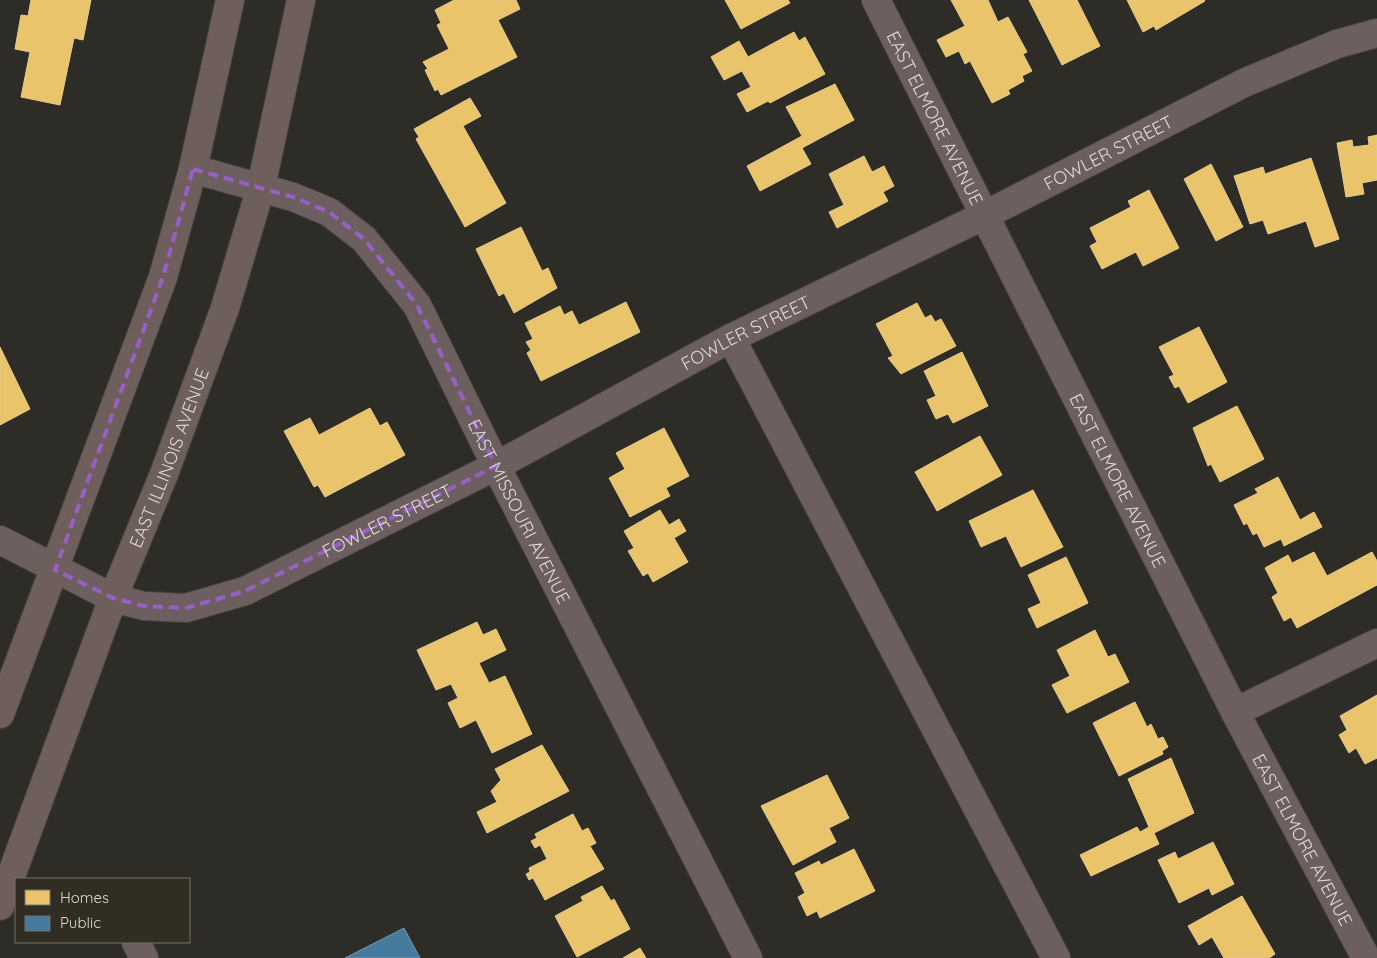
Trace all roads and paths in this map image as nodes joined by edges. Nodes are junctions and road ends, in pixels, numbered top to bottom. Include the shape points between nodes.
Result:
1 (230, 0) edge
2 (301, 0) edge
3 (876, 0) edge
4 (1377, 33) edge
5 (193, 169) junction
6 (261, 187) junction
7 (985, 215) junction
8 (731, 338) junction
9 (496, 466) junction
10 (0, 540) edge
11 (55, 570) junction
12 (113, 598) junction
13 (1377, 643) edge
14 (1235, 712) junction
15 (0, 714) edge
16 (6, 891) edge
17 (136, 943) edge
18 (144, 958) edge
19 (748, 958) edge
20 (1056, 958) edge
21 (1366, 958) edge

1 - 5 main road
2 - 6 main road, EAST ILLINOIS AVENUE
3 - 7 street, EAST ELMORE AVENUE
4 - 7 street, FOWLER STREET via 1337,44 1246,82
5 - 6 street, EAST MISSOURI AVENUE
5 - 11 main road via 163,277
6 - 9 street, EAST MISSOURI AVENUE via 293,196 329,212 364,239 417,305
6 - 12 main road, EAST ILLINOIS AVENUE via 225,308 164,474
7 - 8 street, FOWLER STREET
7 - 14 street, EAST ELMORE AVENUE
8 - 9 street, FOWLER STREET
8 - 20 street
9 - 12 street, FOWLER STREET via 245,591 186,608 144,606
9 - 19 street, EAST MISSOURI AVENUE
10 - 11 street, FOWLER STREET
11 - 12 street, FOWLER STREET
11 - 15 main road
12 - 16 main road, EAST ILLINOIS AVENUE
13 - 14 street
14 - 21 street, EAST ELMORE AVENUE
17 - 18 street

